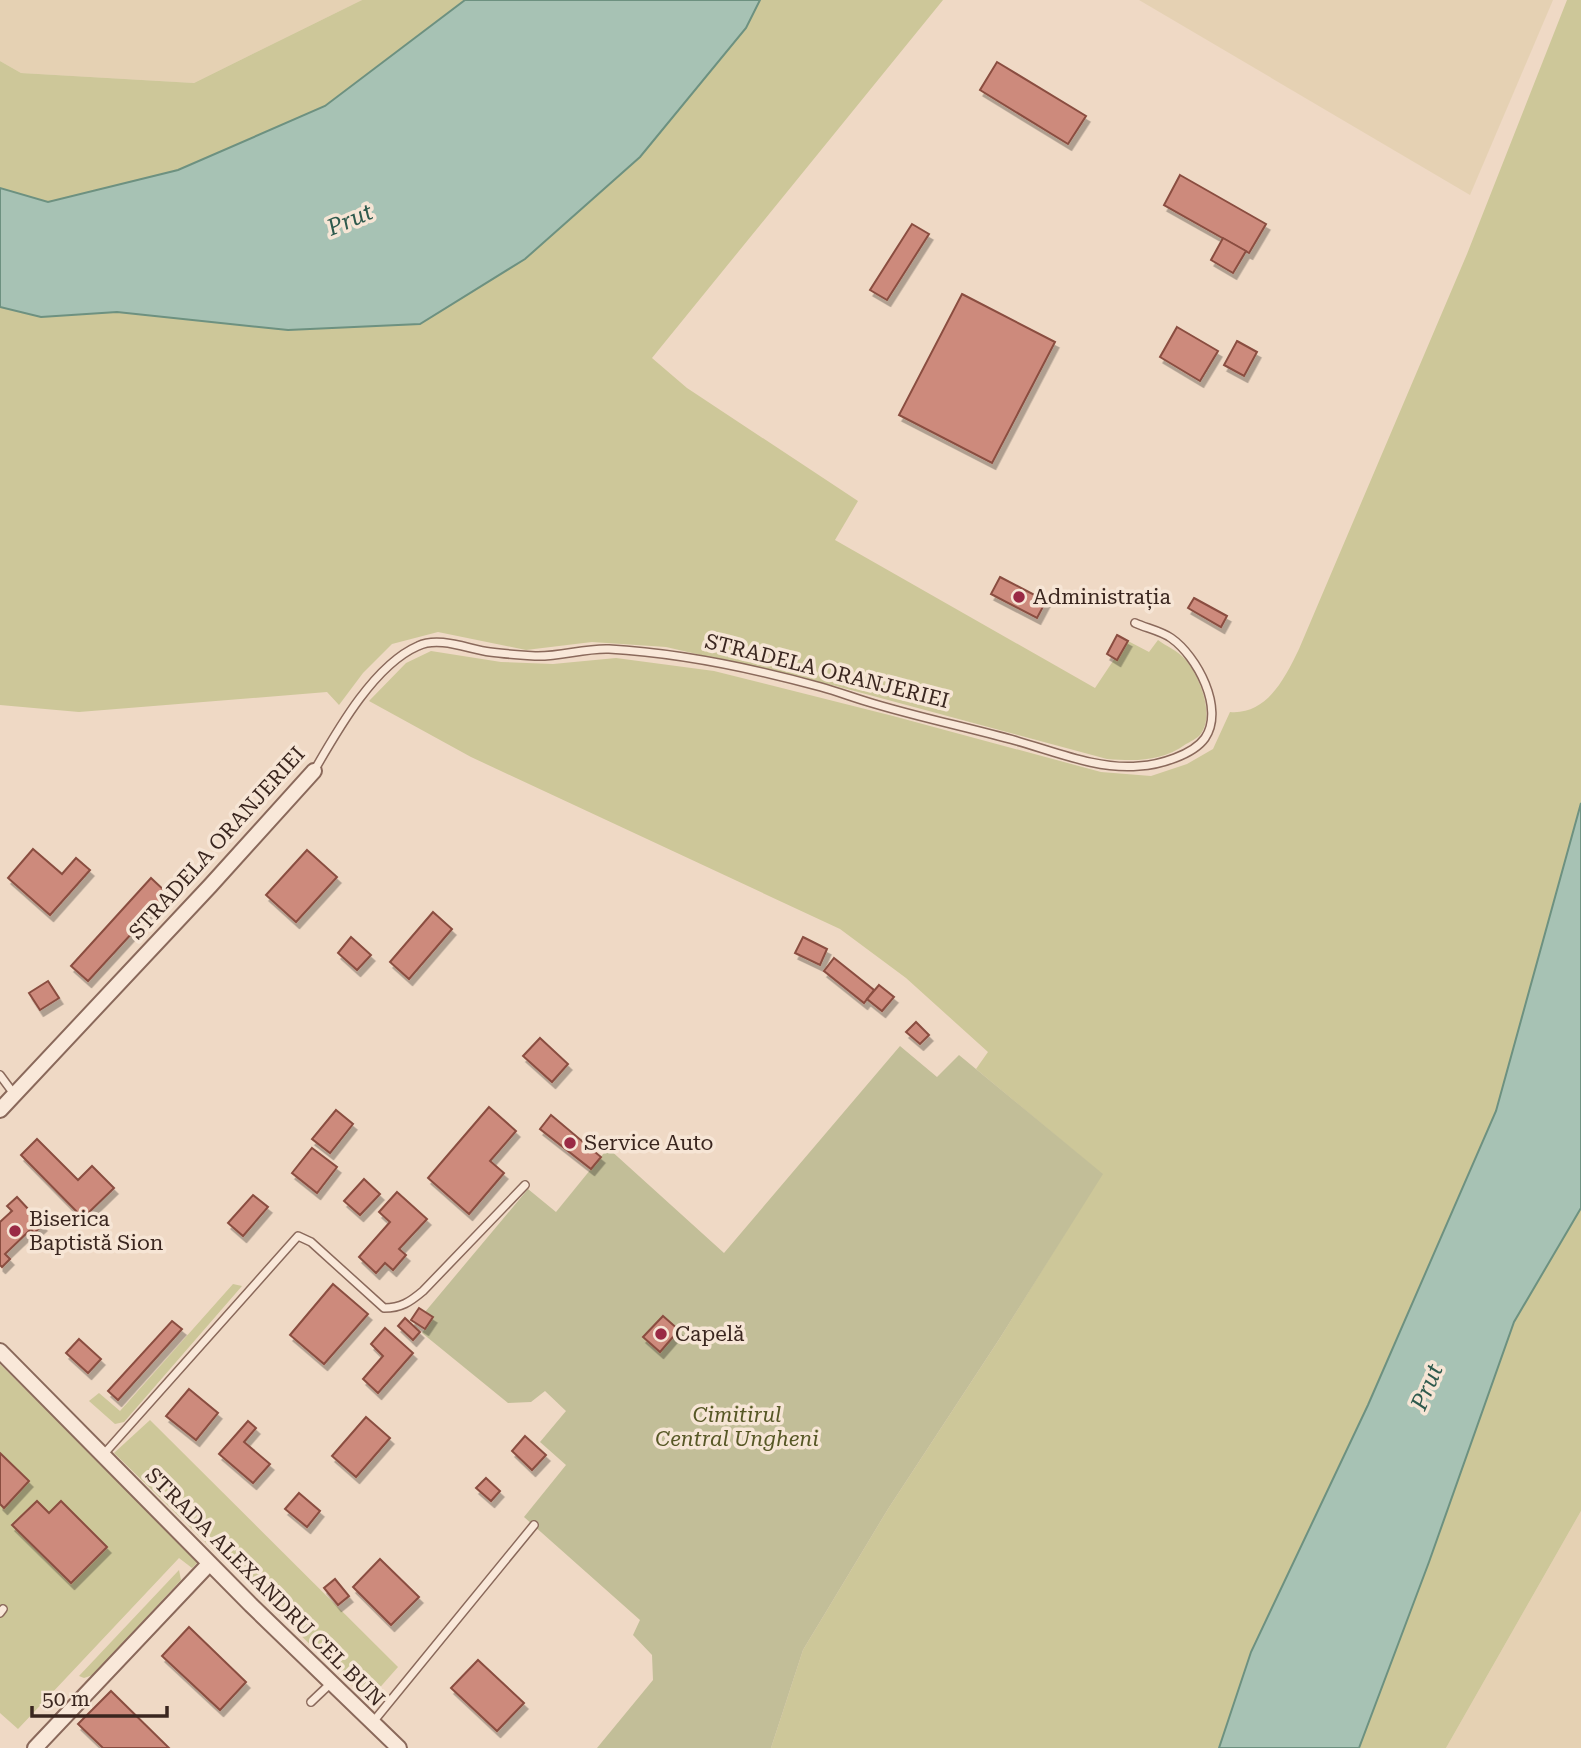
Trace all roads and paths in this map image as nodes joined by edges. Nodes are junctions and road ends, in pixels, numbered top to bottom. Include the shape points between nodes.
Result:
1 (1135, 623) dead end
2 (314, 771) joint
3 (0, 1075) edge
4 (15, 1094) junction
5 (0, 1111) edge
6 (525, 1185) dead end
7 (0, 1351) edge
8 (102, 1455) junction
9 (534, 1525) dead end
10 (209, 1564) junction
11 (330, 1684) junction
12 (311, 1702) dead end
13 (373, 1722) junction
14 (35, 1748) edge
15 (399, 1748) edge

1 - 2 lane, STRADELA ORANJERIEI via 1171,638 1194,662 1207,685 1211,709 1204,740 1175,759 1137,767 1095,763 720,663 606,649 538,656 446,643 421,644 391,664
2 - 4 street, STRADELA ORANJERIEI
3 - 4 lane
4 - 5 street, STRADELA ORANJERIEI
6 - 8 lane via 423,1291 410,1303 395,1308 384,1308 299,1236
7 - 8 street, STRADA ALEXANDRU CEL BUN
8 - 10 street, STRADA ALEXANDRU CEL BUN
9 - 13 lane
10 - 11 street, STRADA ALEXANDRU CEL BUN
10 - 14 street
11 - 12 lane
11 - 13 street, STRADA ALEXANDRU CEL BUN
13 - 15 street, STRADA ALEXANDRU CEL BUN

